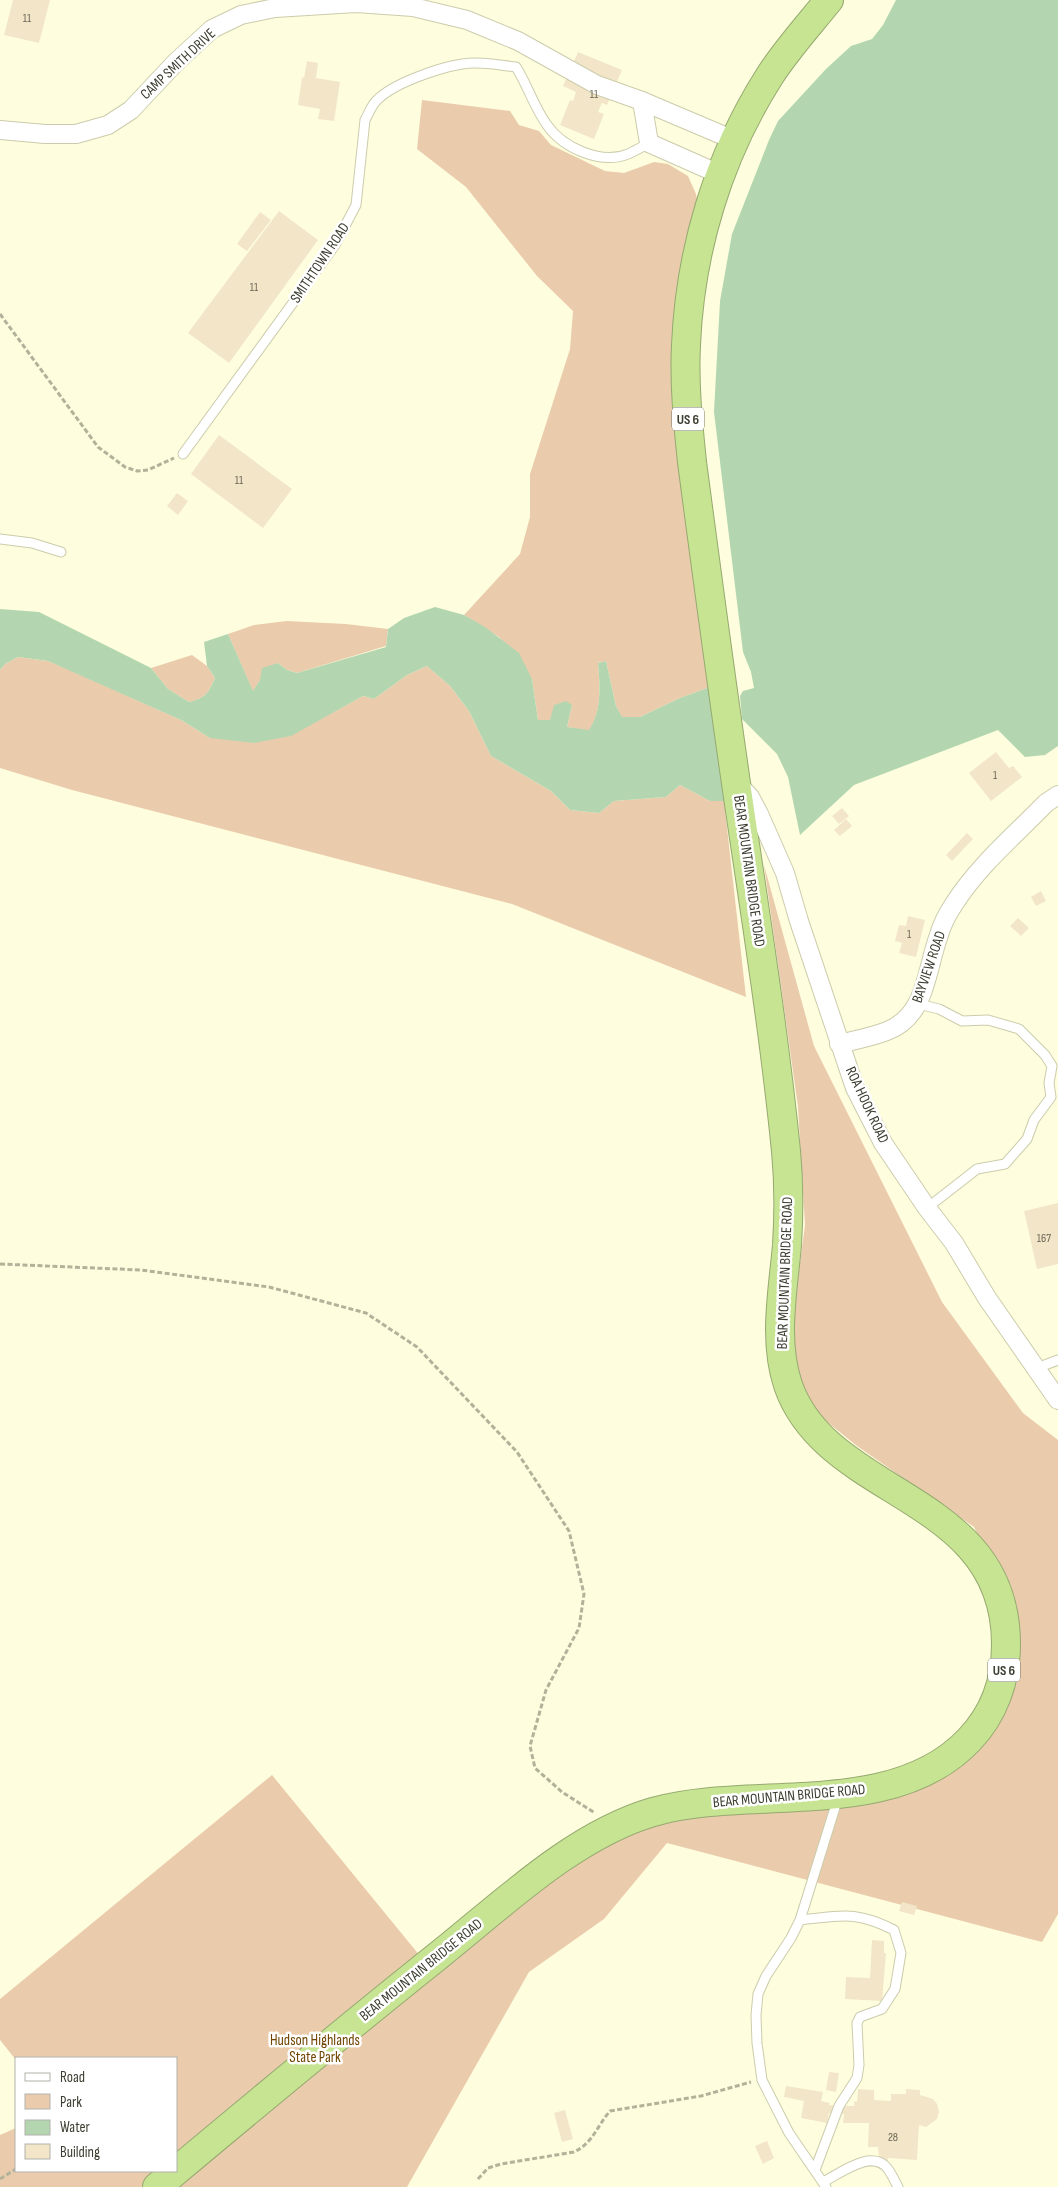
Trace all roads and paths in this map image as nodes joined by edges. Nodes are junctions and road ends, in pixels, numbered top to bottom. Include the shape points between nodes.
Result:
1 (829, 0) edge
2 (642, 101) junction
3 (0, 130) edge
4 (734, 140) junction
5 (649, 143) junction
6 (720, 174) junction
7 (0, 314) edge
8 (183, 454) joint
9 (0, 539) edge
10 (61, 552) dead end
11 (736, 781) junction
12 (1058, 795) edge
13 (918, 1004) junction
14 (840, 1044) junction
15 (927, 1208) junction
16 (0, 1264) edge
17 (1058, 1360) edge
18 (1036, 1368) junction
19 (1058, 1400) edge
20 (840, 1793) junction
21 (616, 1825) junction
22 (800, 1920) junction
23 (762, 2080) junction
24 (15, 2170) edge
25 (178, 2170) edge
26 (815, 2170) junction
27 (175, 2172) edge
28 (0, 2178) edge
29 (478, 2179) dead end
30 (825, 2185) edge
31 (157, 2187) edge
32 (898, 2187) edge

1 - 4 highway, BEAR MOUNTAIN BRIDGE ROAD / US 6 via 770,76
2 - 3 street, CAMP SMITH DRIVE via 597,86 518,40 467,20 413,7 384,4 312,4 241,14 212,30 176,62 131,110 108,125 76,134
2 - 4 street, CAMP SMITH DRIVE
2 - 5 street
4 - 6 highway, BEAR MOUNTAIN BRIDGE ROAD / US 6
5 - 6 street
5 - 8 lane, SMITHTOWN ROAD via 627,154 608,157 590,154 562,141 546,124 516,67 490,63 462,64 430,72 389,91 374,104 365,120 356,205 340,237
6 - 11 highway, BEAR MOUNTAIN BRIDGE ROAD / US 6 via 695,272 689,309 686,371 692,462
7 - 8 path via 98,447 113,459 137,471 148,470
9 - 10 lane via 32,543
11 - 14 street, ROA HOOK ROAD via 754,806 785,874
11 - 20 highway, BEAR MOUNTAIN BRIDGE ROAD / US 6 via 787,1167 788,1224 780,1326 782,1360 788,1386 805,1418 828,1443 931,1513 978,1556 996,1590 1005,1629 1002,1682 989,1713 970,1739 947,1758 913,1777
12 - 13 street, BAYVIEW ROAD via 1046,803 967,885 939,934
13 - 14 street, BAYVIEW ROAD via 904,1022 888,1031
13 - 15 lane via 939,1009 962,1021 988,1020 1020,1029 1052,1066 1051,1097 1034,1120 1027,1139 1005,1164 977,1169
14 - 15 street, ROA HOOK ROAD via 855,1088 883,1143
15 - 18 street, ROA HOOK ROAD via 954,1242 987,1298
16 - 21 path via 141,1270 269,1287 366,1314 417,1347 517,1452 569,1531 584,1594 579,1628 546,1690 530,1746 535,1768 562,1792
17 - 18 lane
18 - 19 street, ROA HOOK ROAD
20 - 21 highway, BEAR MOUNTAIN BRIDGE ROAD / US 6 via 674,1807
20 - 22 lane
21 - 25 highway, BEAR MOUNTAIN BRIDGE ROAD / US 6 via 573,1850 522,1888
22 - 23 lane via 758,1994 757,2043
22 - 26 lane via 846,1915 864,1917 894,1930 901,1954 888,2002 882,2009 860,2017 857,2023 857,2078 840,2106
23 - 26 lane via 789,2133
23 - 29 path via 702,2096 610,2111 583,2148 488,2168
24 - 28 path
26 - 30 lane
27 - 31 highway, BEAR MOUNTAIN BRIDGE ROAD / US 6
30 - 32 lane via 863,2162 876,2160 887,2168

